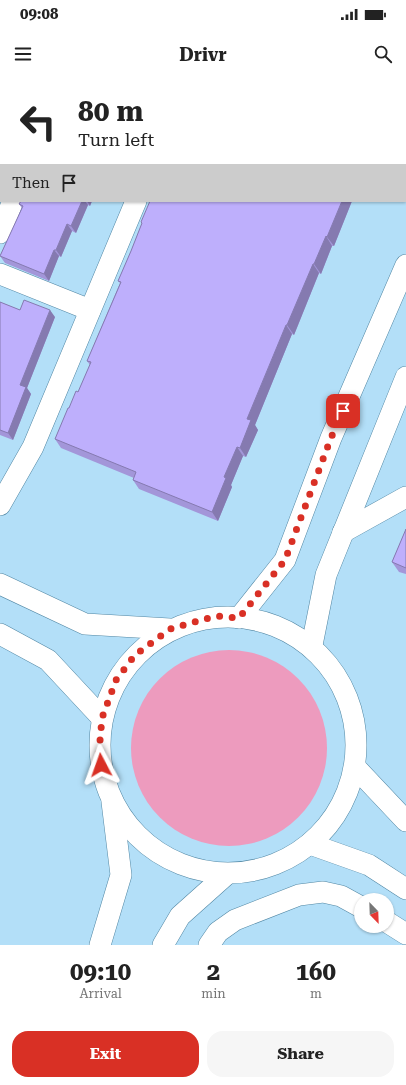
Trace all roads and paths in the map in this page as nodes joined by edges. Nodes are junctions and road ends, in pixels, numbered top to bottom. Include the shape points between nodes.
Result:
1 (13, 202) edge
2 (136, 202) edge
3 (0, 233) edge
4 (406, 265) edge
5 (0, 274) edge
6 (90, 310) junction
7 (406, 376) edge
8 (406, 497) edge
9 (0, 505) edge
10 (343, 532) junction
11 (0, 584) edge
12 (239, 618) junction
13 (170, 629) junction
14 (0, 634) edge
15 (312, 645) junction
16 (102, 718) junction
17 (356, 768) junction
18 (111, 800) junction
19 (406, 821) edge
20 (310, 844) junction
21 (227, 874) junction
22 (406, 889) edge
23 (354, 903) edge
24 (394, 926) edge
25 (406, 934) edge
26 (100, 945) edge
27 (163, 945) edge
28 (209, 945) edge

1 - 3 street
2 - 6 street
4 - 12 street via 331,438 285,560
5 - 6 street
6 - 9 street via 32,447
7 - 10 street
8 - 10 street
10 - 15 street via 326,576
11 - 13 street via 85,624
12 - 13 street via 216,616
12 - 15 street via 265,620
13 - 16 street via 135,655 116,680
14 - 16 street via 48,660
15 - 17 street via 328,661 352,704 358,734
16 - 18 street via 99,752 103,778
17 - 19 street
17 - 20 street via 340,809
18 - 21 street via 137,837 179,864
18 - 26 street via 121,875
20 - 21 street via 288,859 267,868
20 - 22 street via 369,865
21 - 27 street via 180,916
23 - 28 street via 341,896 323,892 299,895 235,920 218,932
24 - 25 street

